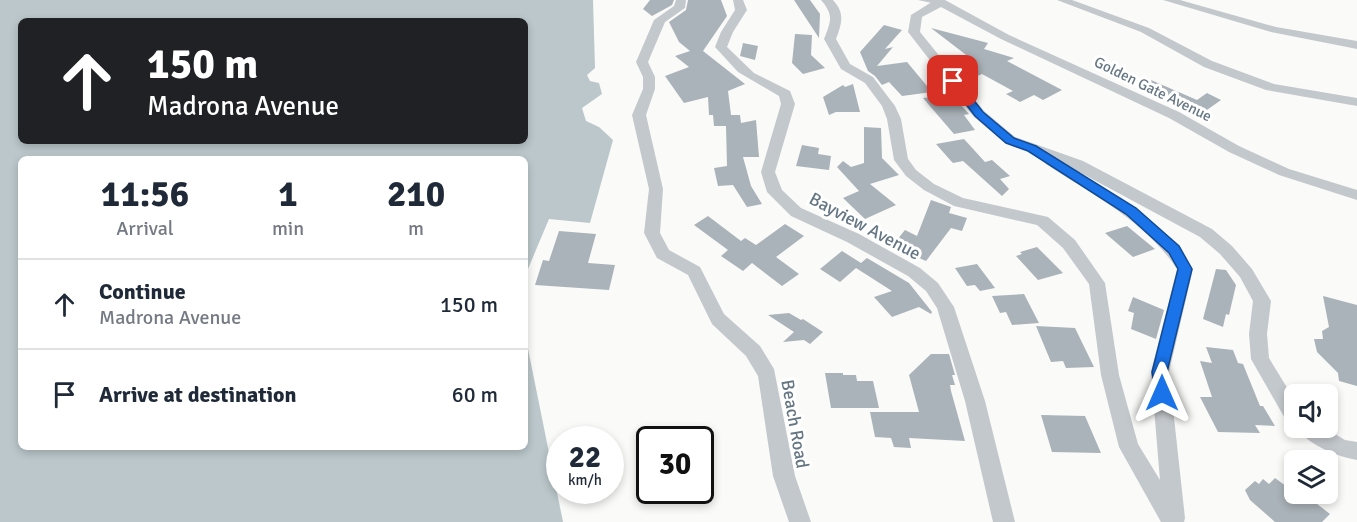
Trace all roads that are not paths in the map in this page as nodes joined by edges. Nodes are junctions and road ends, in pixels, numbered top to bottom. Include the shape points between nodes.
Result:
1 (681, 0) edge
2 (738, 0) edge
3 (826, 0) edge
4 (922, 0) edge
5 (1062, 0) edge
6 (1168, 0) edge
7 (941, 2) edge
8 (1357, 45) edge
9 (1357, 102) edge
10 (1032, 149) junction
11 (1357, 195) edge
12 (1284, 399) edge
13 (1324, 438) edge
14 (1357, 451) edge
15 (800, 522) edge
16 (1004, 522) edge
17 (1173, 522) edge

1 - 15 street, Beach Road via 679,8 660,20 642,62 649,76 649,89 639,115 656,189 652,233 663,254 694,271 718,319 753,351 767,375 784,476
2 - 16 street, Bayview Avenue via 741,10 721,47 731,61 756,81 785,94 788,104 768,172 775,192 796,212 914,272 932,288 945,307 975,401
3 - 17 street via 838,18 830,39 845,66 869,80 888,106 901,160 911,173 958,202 1042,221 1069,244 1096,283 1110,375 1129,447
4 - 7 street
5 - 9 street via 1145,30 1208,64 1271,87
6 - 8 street via 1275,30
7 - 10 street via 917,15 914,32 979,114 1010,140
7 - 11 street, Golden Gate Avenue via 1005,37 1174,115 1234,149 1284,172
10 - 12 street via 1078,164 1206,233 1227,250 1262,301 1260,359
10 - 17 street via 1131,211 1174,249 1185,269 1160,372
13 - 14 street via 1341,448

